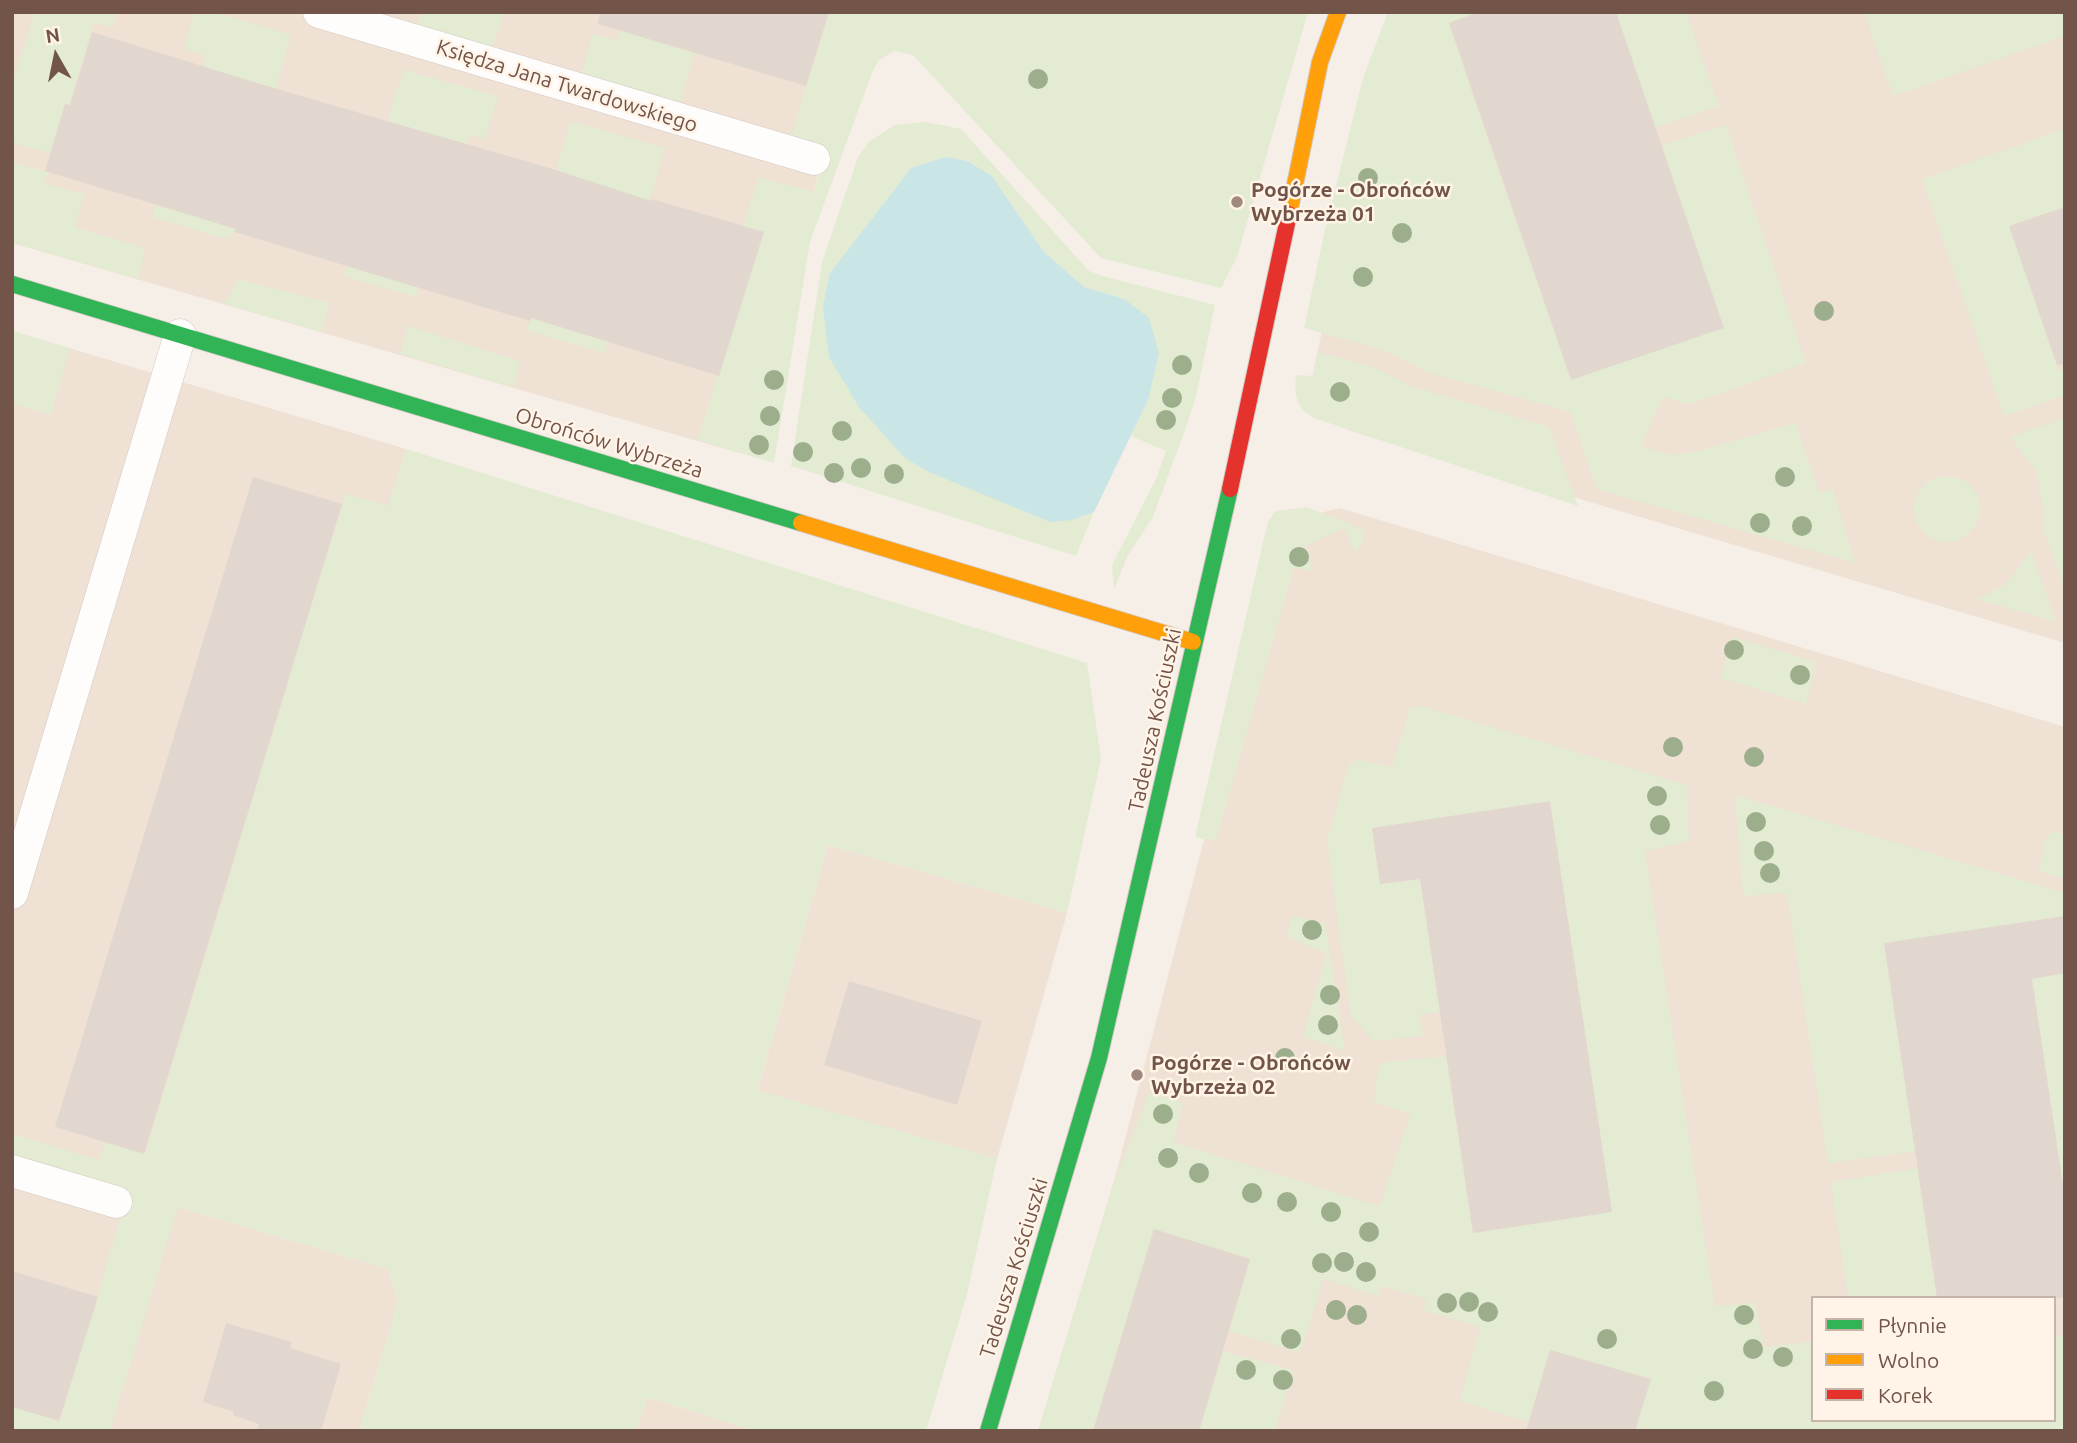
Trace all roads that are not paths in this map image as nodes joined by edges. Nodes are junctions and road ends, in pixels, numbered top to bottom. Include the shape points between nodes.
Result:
1 (319, 12) edge
2 (1338, 12) edge
3 (814, 159) dead end
4 (12, 284) edge
5 (180, 335) junction
6 (1193, 642) junction
7 (12, 893) edge
8 (12, 1171) edge
9 (116, 1202) dead end
10 (988, 1431) edge

1 - 3 lane, Księdza Jana Twardowskiego
2 - 6 street, Tadeusza Kościuszki via 1321,62
4 - 5 street, Obrońców Wybrzeża
5 - 6 street, Obrońców Wybrzeża
5 - 7 lane
6 - 10 street, Tadeusza Kościuszki via 1099,1058
8 - 9 lane

